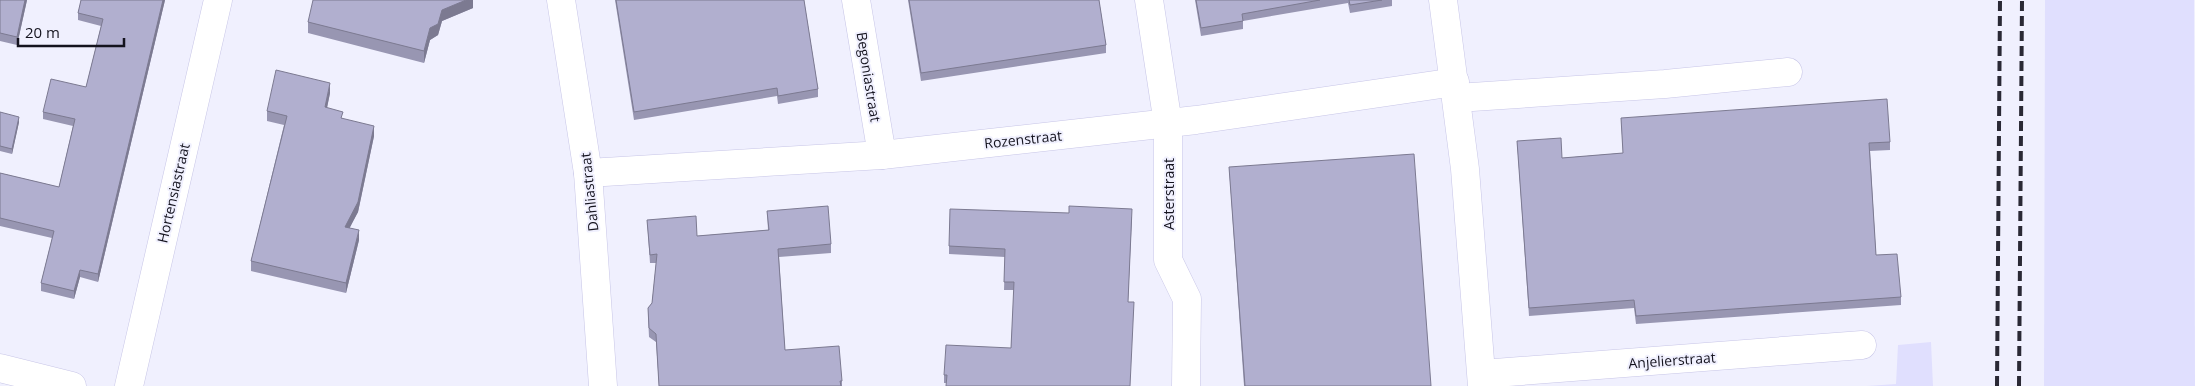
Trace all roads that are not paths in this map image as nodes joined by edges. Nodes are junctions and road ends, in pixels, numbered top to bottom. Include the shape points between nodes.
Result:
1 (218, 0) edge
2 (561, 0) edge
3 (856, 0) edge
4 (1149, 0) edge
5 (1443, 0) edge
6 (1788, 72) dead end
7 (1456, 90) junction
8 (1168, 124) junction
9 (882, 155) junction
10 (588, 173) junction
11 (1862, 345) dead end
12 (0, 368) edge
13 (1482, 380) edge
14 (72, 386) edge
15 (129, 386) edge
16 (603, 386) edge
17 (1186, 386) edge

1 - 15 street, Hortensiastraat
2 - 10 street, Dahliastraat
3 - 9 street, Begoniastraat
4 - 8 street, Asterstraat
5 - 7 street, Anjelierstraat
6 - 7 street via 1666,84
7 - 8 street, Rozenstraat
7 - 13 street, Anjelierstraat
8 - 9 street, Rozenstraat
8 - 17 street, Asterstraat via 1168,260 1187,299
9 - 10 street, Rozenstraat
10 - 16 street, Dahliastraat
11 - 13 street, Anjelierstraat
12 - 14 street

